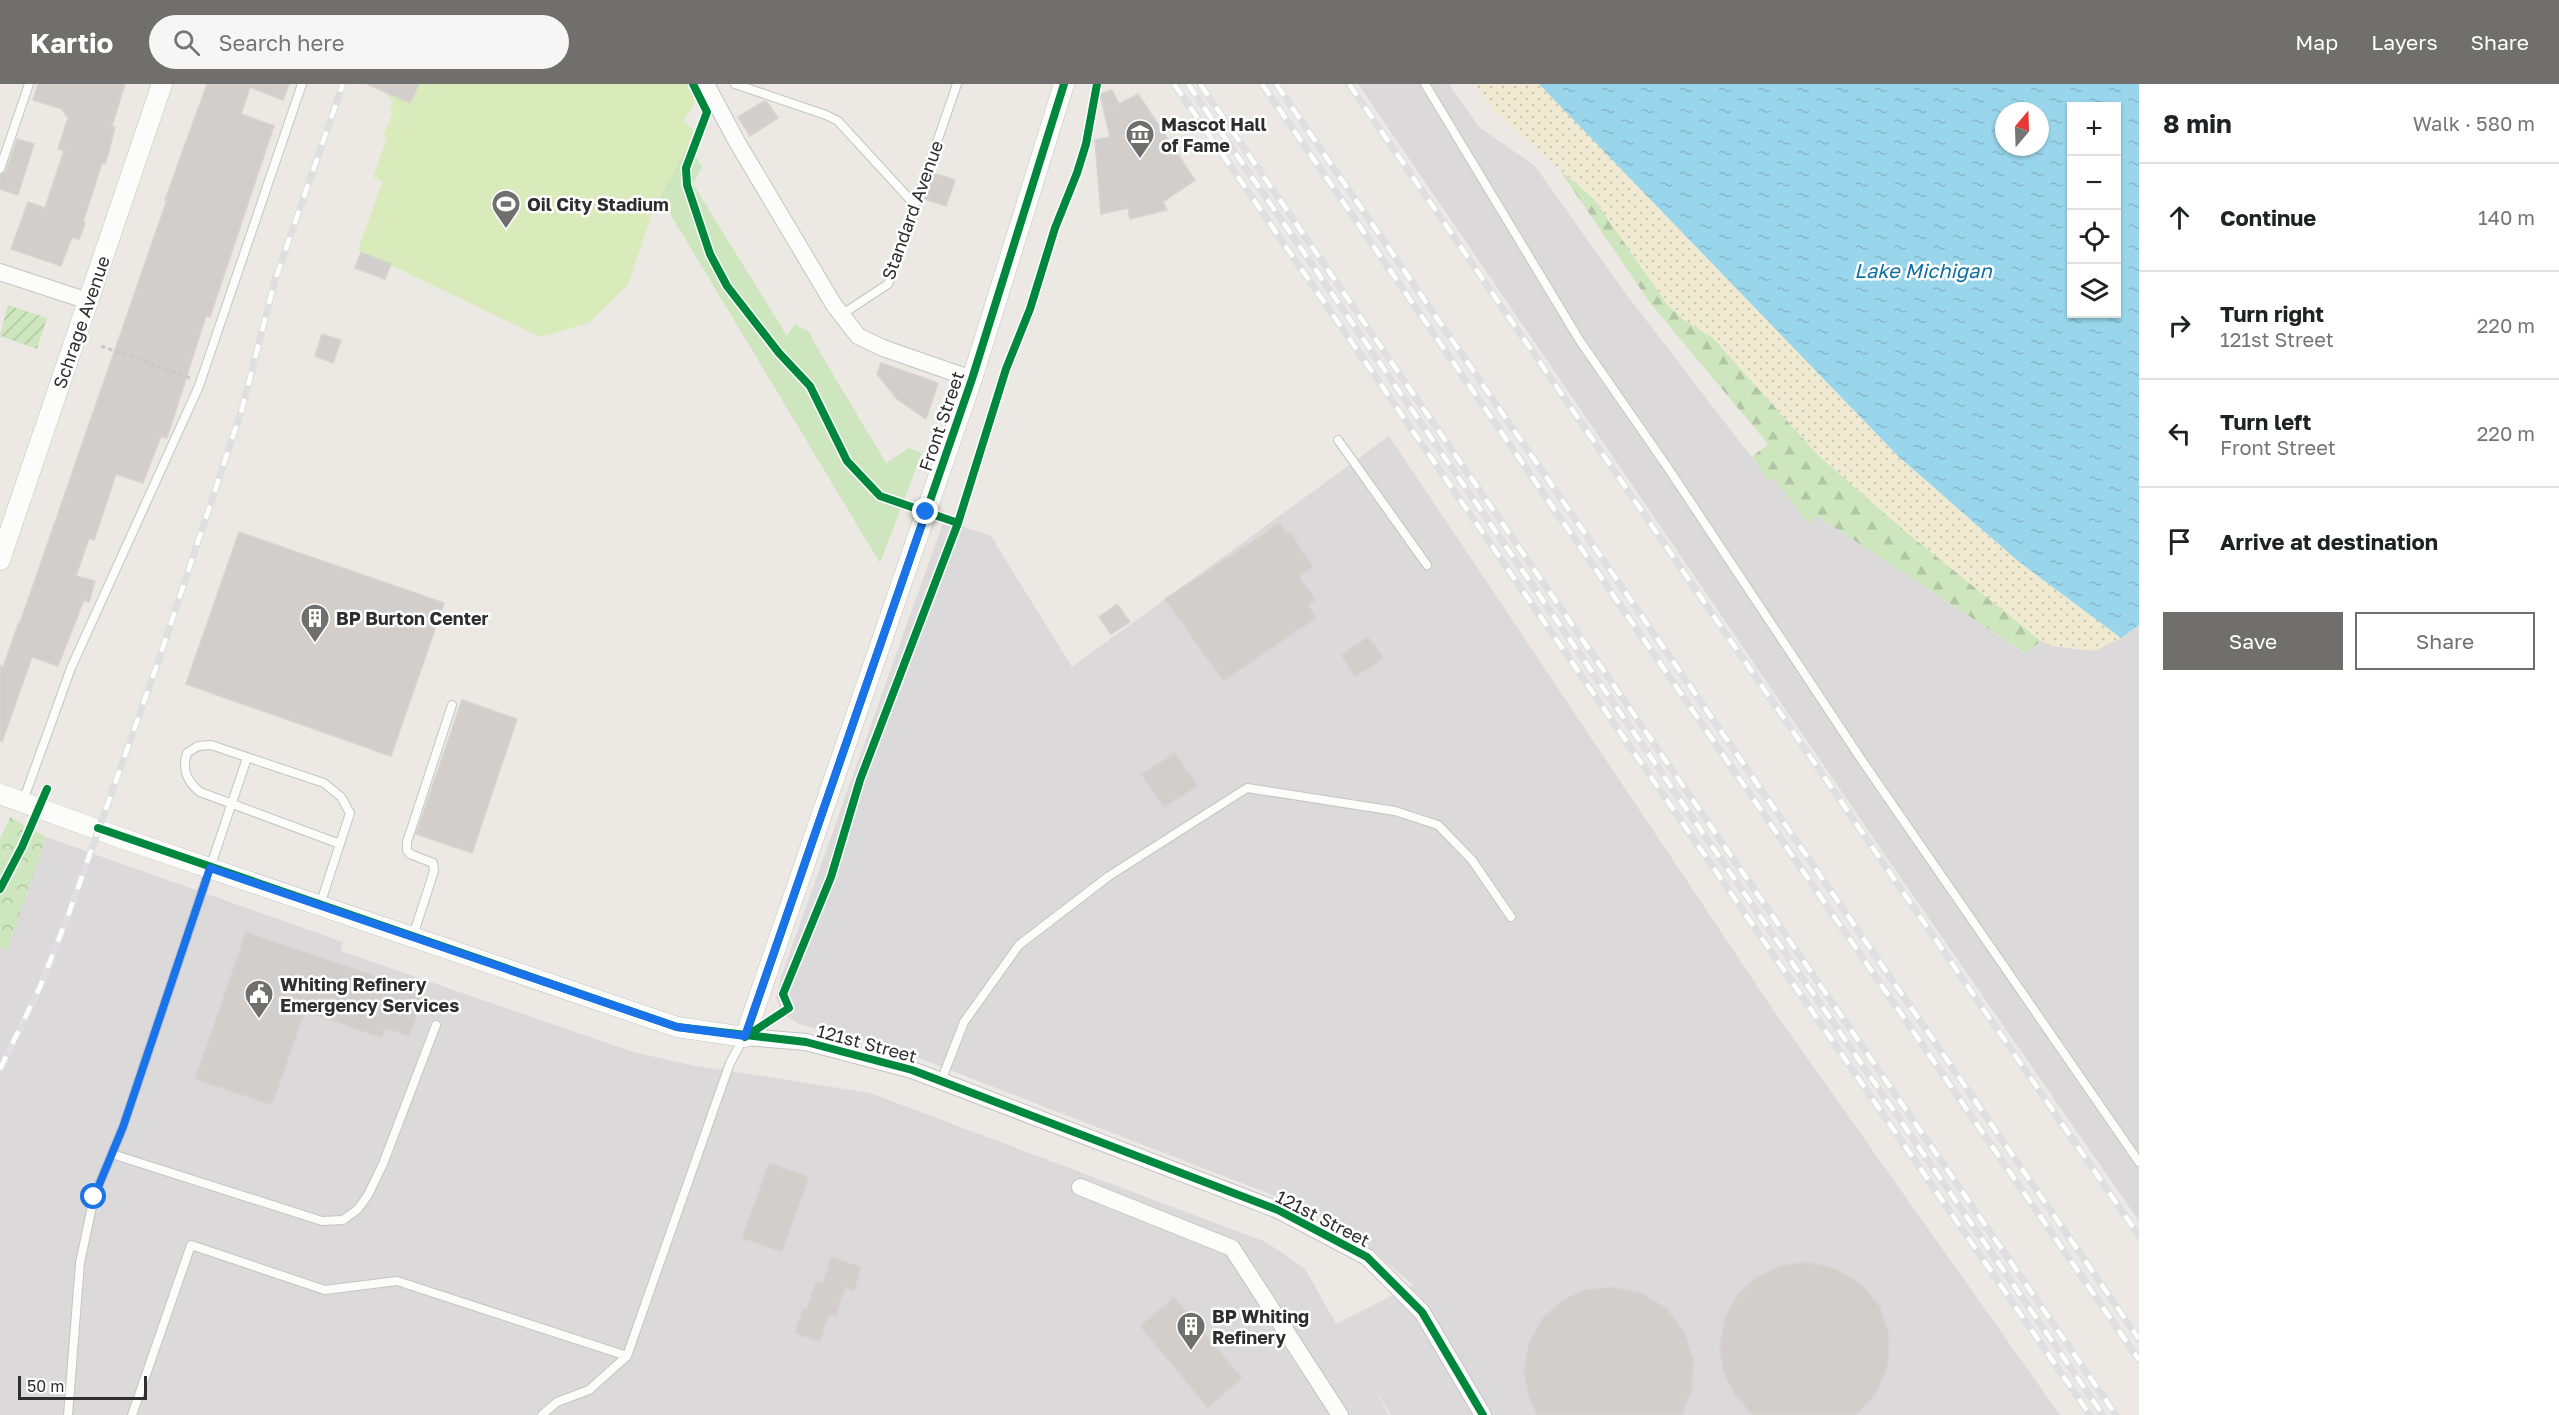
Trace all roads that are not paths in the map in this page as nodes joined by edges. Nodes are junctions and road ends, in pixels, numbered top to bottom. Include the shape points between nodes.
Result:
1 (29, 84) edge
2 (162, 84) edge
3 (303, 84) edge
4 (706, 84) edge
5 (735, 84) edge
6 (957, 84) edge
7 (1064, 84) edge
8 (1425, 84) edge
9 (0, 133) edge
10 (11, 136) junction
11 (0, 169) edge
12 (915, 205) junction
13 (0, 272) edge
14 (88, 302) junction
15 (841, 315) junction
16 (972, 379) junction
17 (1338, 440) dead end
18 (5, 527) edge
19 (0, 560) edge
20 (1426, 565) dead end
21 (452, 705) dead end
22 (247, 758) junction
23 (0, 794) edge
24 (23, 802) junction
25 (231, 803) junction
26 (340, 844) junction
27 (210, 868) junction
28 (320, 905) junction
29 (1511, 917) dead end
30 (413, 937) junction
31 (436, 1025) dead end
32 (745, 1036) junction
33 (941, 1081) junction
34 (112, 1154) junction
35 (2139, 1162) edge
36 (1080, 1187) dead end
37 (627, 1356) junction
38 (68, 1415) edge
39 (132, 1415) edge
40 (542, 1415) edge
41 (1340, 1415) edge
42 (1483, 1415) edge

1 - 10 lane
2 - 14 street, Schrage Avenue
3 - 24 lane via 200,382 70,668
4 - 15 street
5 - 12 lane via 838,121
6 - 12 lane, Standard Avenue
7 - 16 street, Front Street
8 - 35 lane via 1580,342
9 - 10 lane
10 - 11 lane
12 - 15 lane, Standard Avenue via 888,284
13 - 14 street
14 - 18 street, Schrage Avenue
15 - 16 street via 868,342
16 - 32 street, Front Street
17 - 20 lane
18 - 19 street, Schrage Avenue
21 - 30 lane via 407,842 410,854 433,863 434,870
22 - 25 lane
22 - 25 lane via 211,745 198,746 186,753 183,766 193,786
22 - 26 lane via 324,783 341,797 350,813
23 - 24 street, 121st Street
24 - 27 street, 121st Street
25 - 26 lane
25 - 27 lane
26 - 28 lane
27 - 28 street, 121st Street
27 - 34 lane
28 - 30 street, 121st Street
29 - 33 lane via 1472,860 1438,825 1395,811 1247,788 1109,876 1019,945 964,1022
30 - 32 street, 121st Street via 677,1027
31 - 34 lane via 383,1164 368,1195 343,1220 322,1221
32 - 33 street, 121st Street via 806,1042
32 - 37 lane via 730,1063
33 - 42 street, 121st Street via 1278,1210 1367,1257 1422,1312
34 - 38 lane via 94,1197 80,1263
36 - 41 street via 1232,1248
37 - 39 lane via 397,1281 325,1290 191,1245
37 - 40 lane via 589,1390 557,1402

